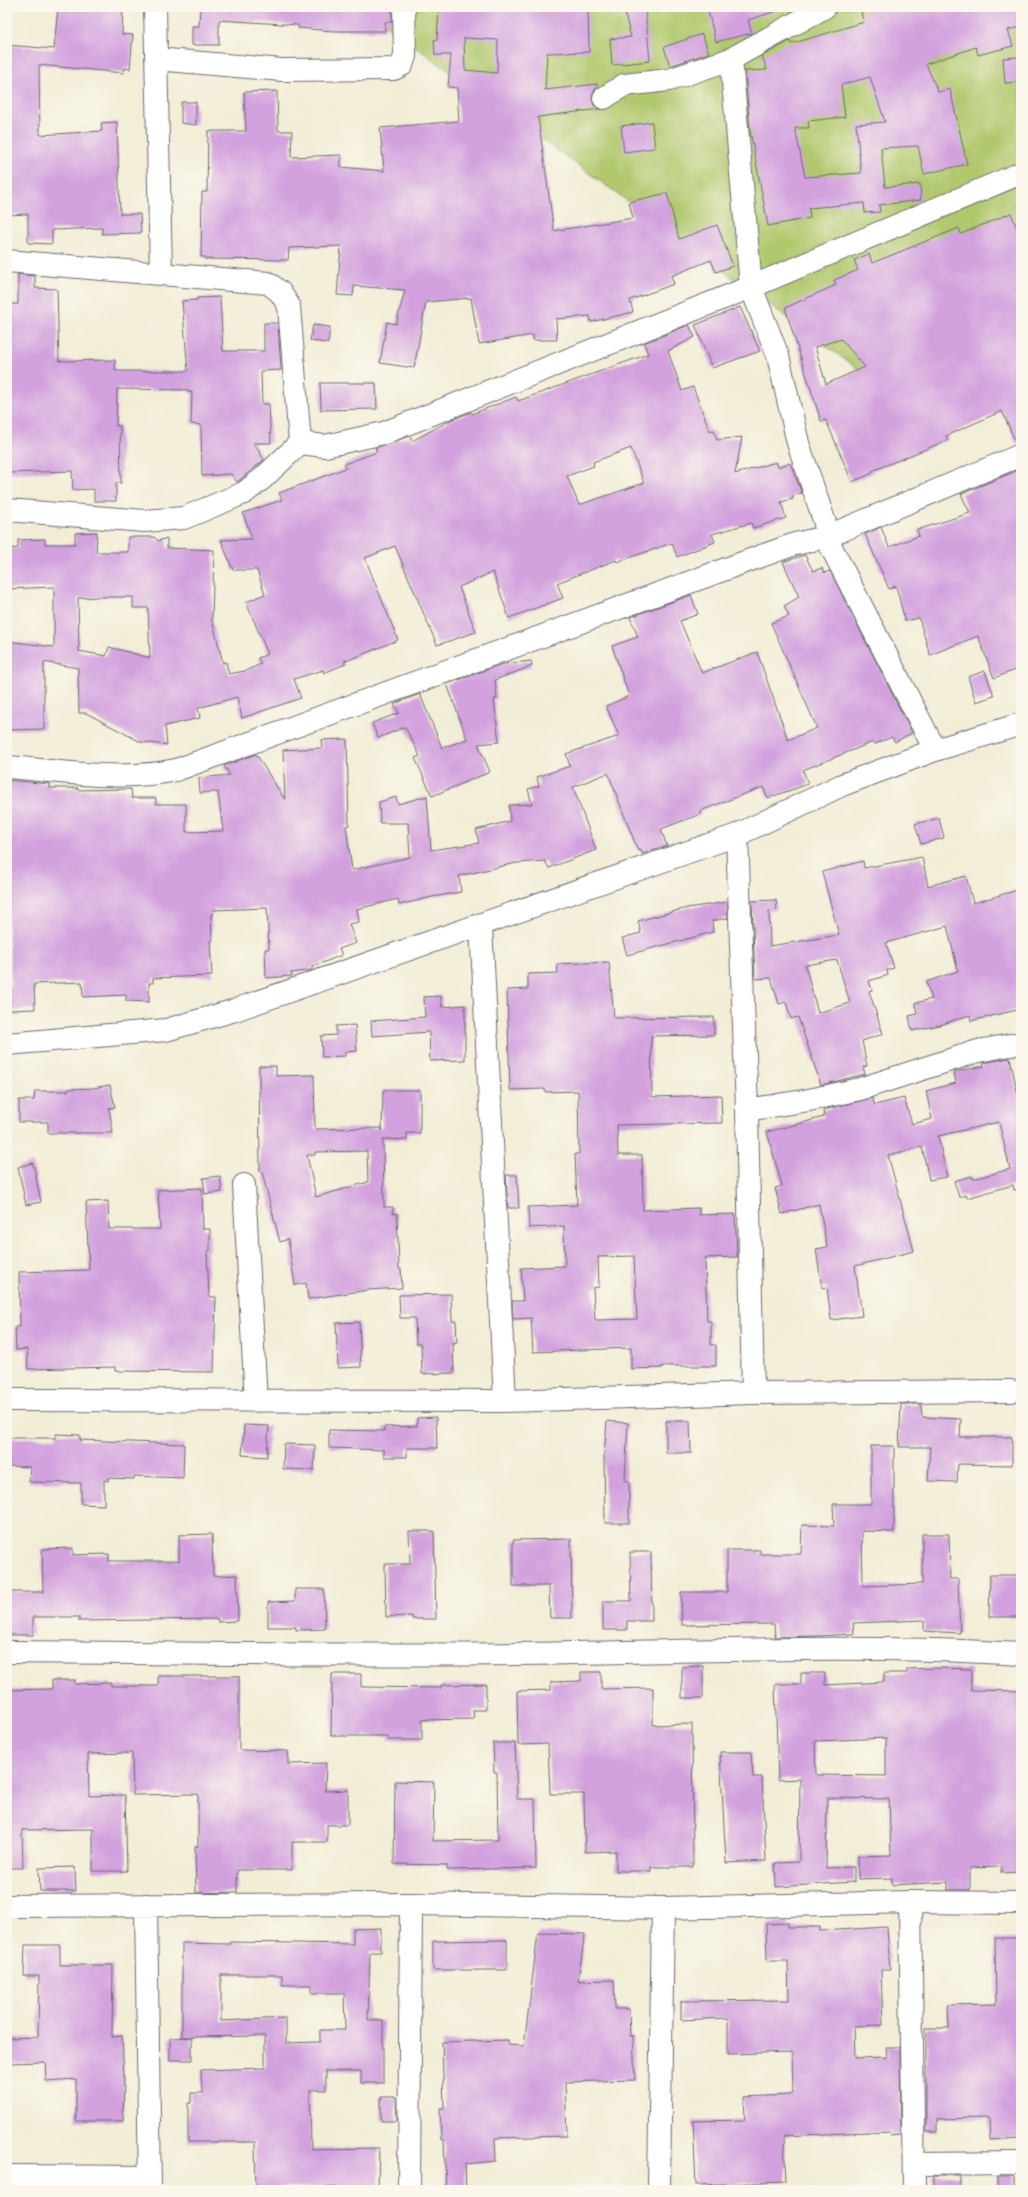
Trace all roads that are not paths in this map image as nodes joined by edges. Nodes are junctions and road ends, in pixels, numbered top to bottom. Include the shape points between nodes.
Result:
1 (154, 7) edge
2 (404, 7) edge
3 (825, 7) edge
4 (731, 58) junction
5 (156, 59) junction
6 (604, 98) dead end
7 (1021, 173) edge
8 (7, 261) edge
9 (161, 273) junction
10 (751, 287) junction
11 (300, 443) junction
12 (1021, 454) edge
13 (7, 510) edge
14 (826, 537) junction
15 (1021, 724) edge
16 (935, 750) junction
17 (7, 767) edge
18 (737, 835) junction
19 (481, 925) junction
20 (1021, 1043) edge
21 (7, 1044) edge
22 (747, 1110) junction
23 (244, 1185) dead end
24 (1011, 1391) dead end
25 (753, 1393) junction
26 (7, 1400) edge
27 (256, 1401) junction
28 (505, 1401) junction
29 (7, 1652) edge
30 (1021, 1654) edge
31 (910, 1902) junction
32 (1021, 1903) edge
33 (411, 1904) junction
34 (146, 1905) junction
35 (7, 1906) edge
36 (663, 1908) junction
37 (1021, 2163) edge
38 (915, 2164) junction
39 (7, 2176) edge
40 (150, 2184) edge
41 (409, 2190) edge
42 (659, 2190) edge
43 (914, 2190) edge

1 - 5 street
2 - 5 street via 405,56 402,65 394,69 282,70
3 - 4 street
4 - 6 street via 669,80 624,85
4 - 10 street
5 - 9 street
7 - 10 street
8 - 9 street
9 - 11 street via 268,283 280,292 289,306
10 - 11 street via 384,433 325,446
10 - 14 street via 778,356 798,443 825,523
11 - 13 street via 244,493 184,518 144,521
12 - 14 street
14 - 16 street
14 - 17 street via 795,544 753,559 176,770 151,776 125,776
15 - 16 street
16 - 18 street via 842,785
18 - 19 street
18 - 22 street
19 - 21 street via 232,1011 166,1030
19 - 28 street
20 - 22 street via 978,1051 860,1088 809,1100
22 - 25 street
23 - 27 street
24 - 25 street
25 - 28 street
26 - 27 street
27 - 28 street
29 - 30 street via 516,1654 676,1650 875,1650
31 - 32 street
31 - 36 street
31 - 38 street via 910,2026
33 - 34 street
33 - 36 street
33 - 41 street
34 - 35 street
34 - 40 street
36 - 42 street
37 - 38 street
38 - 43 street
39 - 40 street

